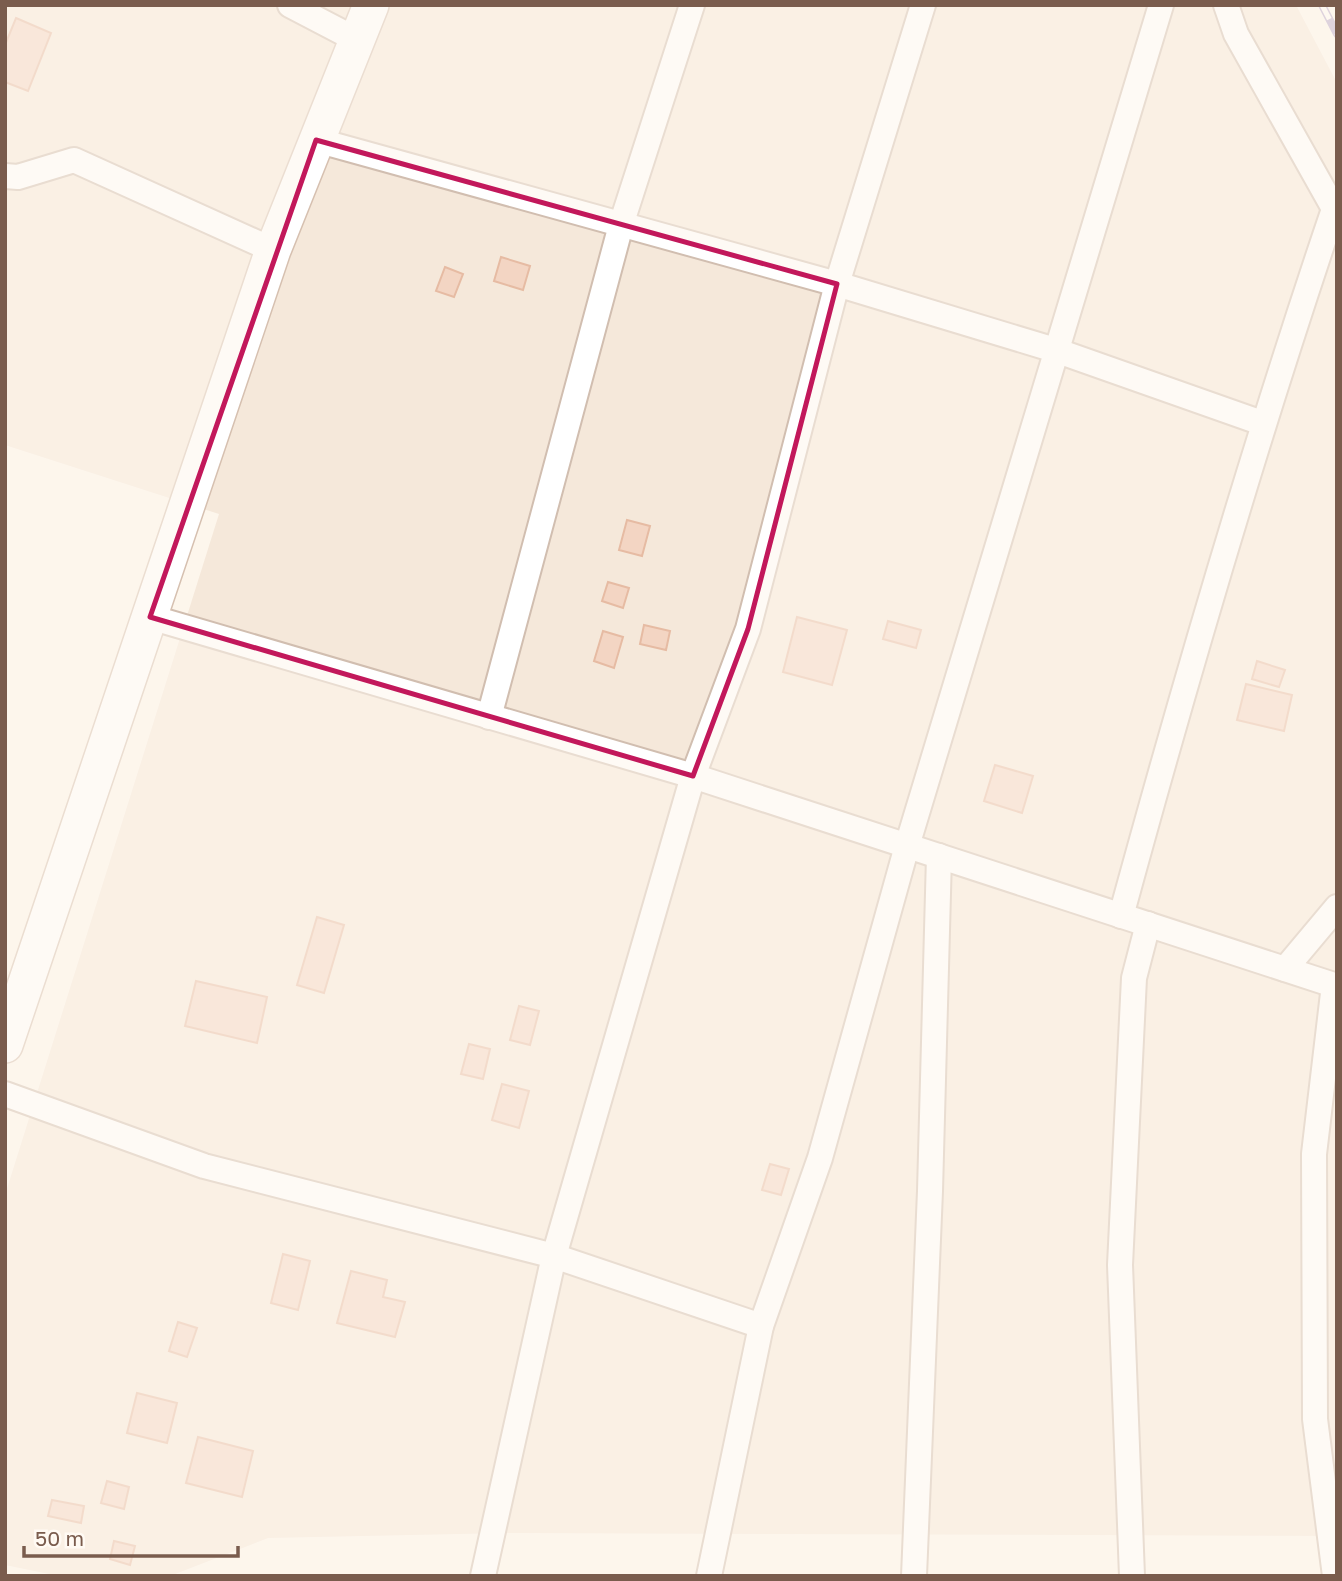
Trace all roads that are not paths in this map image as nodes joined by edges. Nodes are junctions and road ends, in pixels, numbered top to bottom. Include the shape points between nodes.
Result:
1 (290, 5) edge
2 (371, 5) edge
3 (692, 5) edge
4 (923, 5) edge
5 (1161, 5) edge
6 (1226, 5) edge
7 (357, 40) junction
8 (316, 141) junction
9 (5, 176) edge
10 (1336, 211) edge
11 (621, 225) junction
12 (273, 250) junction
13 (837, 284) junction
14 (1055, 351) junction
15 (1262, 423) junction
16 (149, 617) junction
17 (489, 717) junction
18 (693, 776) junction
19 (907, 846) junction
20 (939, 856) junction
21 (1337, 907) edge
22 (1121, 916) junction
23 (1148, 924) junction
24 (1285, 969) junction
25 (14, 984) edge
26 (1336, 985) edge
27 (5, 1045) edge
28 (5, 1094) edge
29 (554, 1256) junction
30 (761, 1326) junction
31 (483, 1576) edge
32 (709, 1576) edge
33 (914, 1576) edge
34 (1132, 1576) edge
35 (1335, 1576) edge

1 - 7 street
2 - 7 main road
3 - 11 street
4 - 13 street
5 - 14 street
6 - 10 street via 1236,34
7 - 8 main road
8 - 11 street
8 - 12 main road
9 - 12 street via 18,177 74,160
10 - 15 street
11 - 13 street
11 - 17 street
12 - 16 main road
13 - 14 street
13 - 18 street via 748,629
14 - 15 street
14 - 19 street
15 - 22 street
16 - 17 street
16 - 25 main road
17 - 18 street
18 - 19 street
18 - 29 street
19 - 20 street
19 - 30 street via 820,1158
20 - 22 street
20 - 33 street
21 - 24 street
22 - 23 street
23 - 24 street
23 - 34 street via 1134,978 1120,1265
24 - 26 street
25 - 27 main road
26 - 35 street via 1314,1154 1314,1419
28 - 29 street via 204,1166
29 - 30 street
29 - 31 street
30 - 32 street

